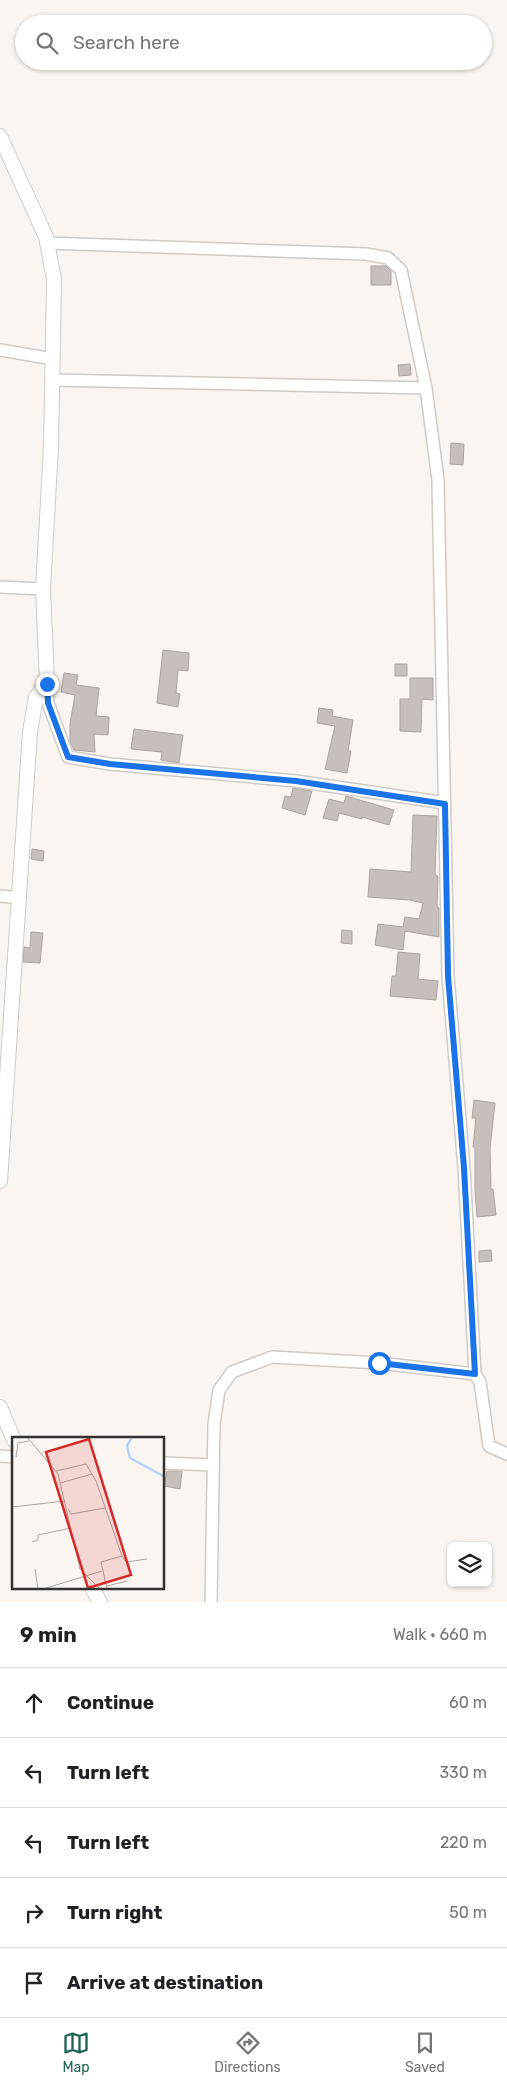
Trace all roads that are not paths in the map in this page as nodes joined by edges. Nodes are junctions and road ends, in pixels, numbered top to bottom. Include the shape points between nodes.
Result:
1 (0, 136) edge
2 (47, 243) junction
3 (0, 350) edge
4 (52, 359) junction
5 (52, 380) junction
6 (426, 388) junction
7 (0, 587) edge
8 (43, 589) junction
9 (47, 684) junction
10 (445, 804) junction
11 (0, 896) edge
12 (20, 898) junction
13 (0, 1181) edge
14 (475, 1374) junction
15 (0, 1407) edge
16 (13, 1437) edge
17 (507, 1454) edge
18 (165, 1463) edge
19 (213, 1465) junction
20 (93, 1590) edge
21 (100, 1602) edge
22 (211, 1602) edge

1 - 2 street
2 - 4 street via 54,279
2 - 6 street via 366,254 388,258 401,270
3 - 4 street
4 - 5 street
5 - 6 street
5 - 8 street
6 - 10 street via 438,480
7 - 8 street
8 - 9 street
9 - 10 street via 48,703 68,757 110,764 296,781
9 - 12 street via 36,697 30,732
10 - 14 street via 448,976 464,1168
11 - 12 street
12 - 13 street
14 - 17 street via 480,1382 489,1446
14 - 19 street via 379,1363 272,1357 232,1372 219,1390
15 - 16 street
18 - 19 street
19 - 22 street
20 - 21 street

